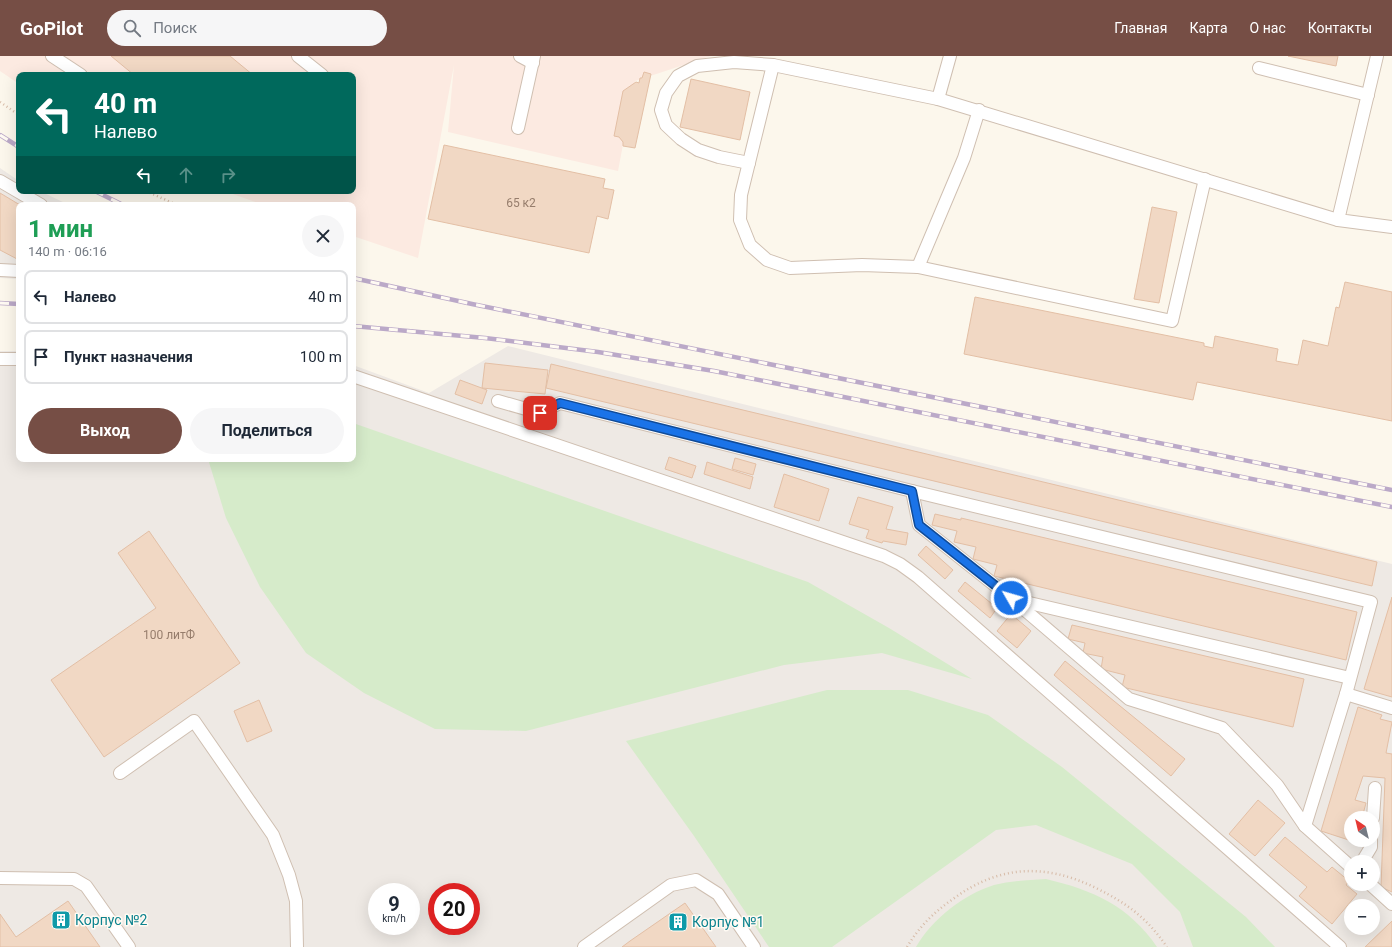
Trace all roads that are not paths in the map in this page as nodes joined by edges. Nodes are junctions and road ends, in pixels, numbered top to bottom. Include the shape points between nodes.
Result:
1 (52, 56) edge
2 (298, 56) edge
3 (520, 56) edge
4 (950, 56) edge
5 (1377, 56) edge
6 (534, 60) edge
7 (773, 66) junction
8 (1259, 68) dead end
9 (76, 72) edge
10 (318, 72) edge
11 (1368, 95) junction
12 (938, 99) junction
13 (979, 110) junction
14 (518, 128) dead end
15 (749, 164) junction
16 (1205, 179) junction
17 (0, 181) edge
18 (16, 190) edge
19 (22, 194) edge
20 (36, 202) edge
21 (1338, 220) junction
22 (1392, 227) edge
23 (918, 267) junction
24 (0, 270) edge
25 (16, 271) edge
26 (0, 359) edge
27 (16, 359) edge
28 (356, 377) edge
29 (498, 401) dead end
30 (912, 491) junction
31 (1011, 598) junction
32 (1350, 678) junction
33 (1346, 694) junction
34 (1392, 708) edge
35 (120, 773) dead end
36 (1375, 788) dead end
37 (1373, 811) edge
38 (1305, 826) junction
39 (1344, 861) edge
40 (0, 878) edge
41 (1378, 891) edge
42 (1392, 904) edge
43 (129, 947) edge
44 (297, 947) edge
45 (584, 947) edge
46 (754, 947) edge
47 (1340, 947) edge

1 - 9 lane
2 - 10 lane
3 - 6 lane
4 - 12 lane
5 - 11 lane
6 - 14 lane
7 - 12 lane
7 - 15 lane
7 - 15 lane via 734,62 697,66 678,76 666,93 661,110 666,125 698,150
8 - 11 lane
11 - 21 lane
12 - 13 lane
13 - 16 lane
13 - 23 lane via 964,158
15 - 23 lane via 741,195 740,220 750,245 767,260 790,268 862,265
16 - 21 lane
16 - 23 lane via 1172,321
17 - 18 lane
19 - 20 lane
21 - 22 lane
24 - 25 lane
26 - 27 lane
28 - 47 lane via 900,564 924,582
29 - 30 lane via 540,413 560,403
30 - 31 lane via 919,525
30 - 32 lane via 1371,602
31 - 32 lane
31 - 38 lane via 1129,699 1222,728 1277,785
32 - 33 lane
33 - 34 lane
33 - 38 lane
35 - 44 lane via 194,721 273,835 296,901
36 - 37 lane
38 - 39 lane
40 - 43 lane via 74,879 86,886
41 - 42 lane
45 - 46 lane via 671,885 696,880 718,894

